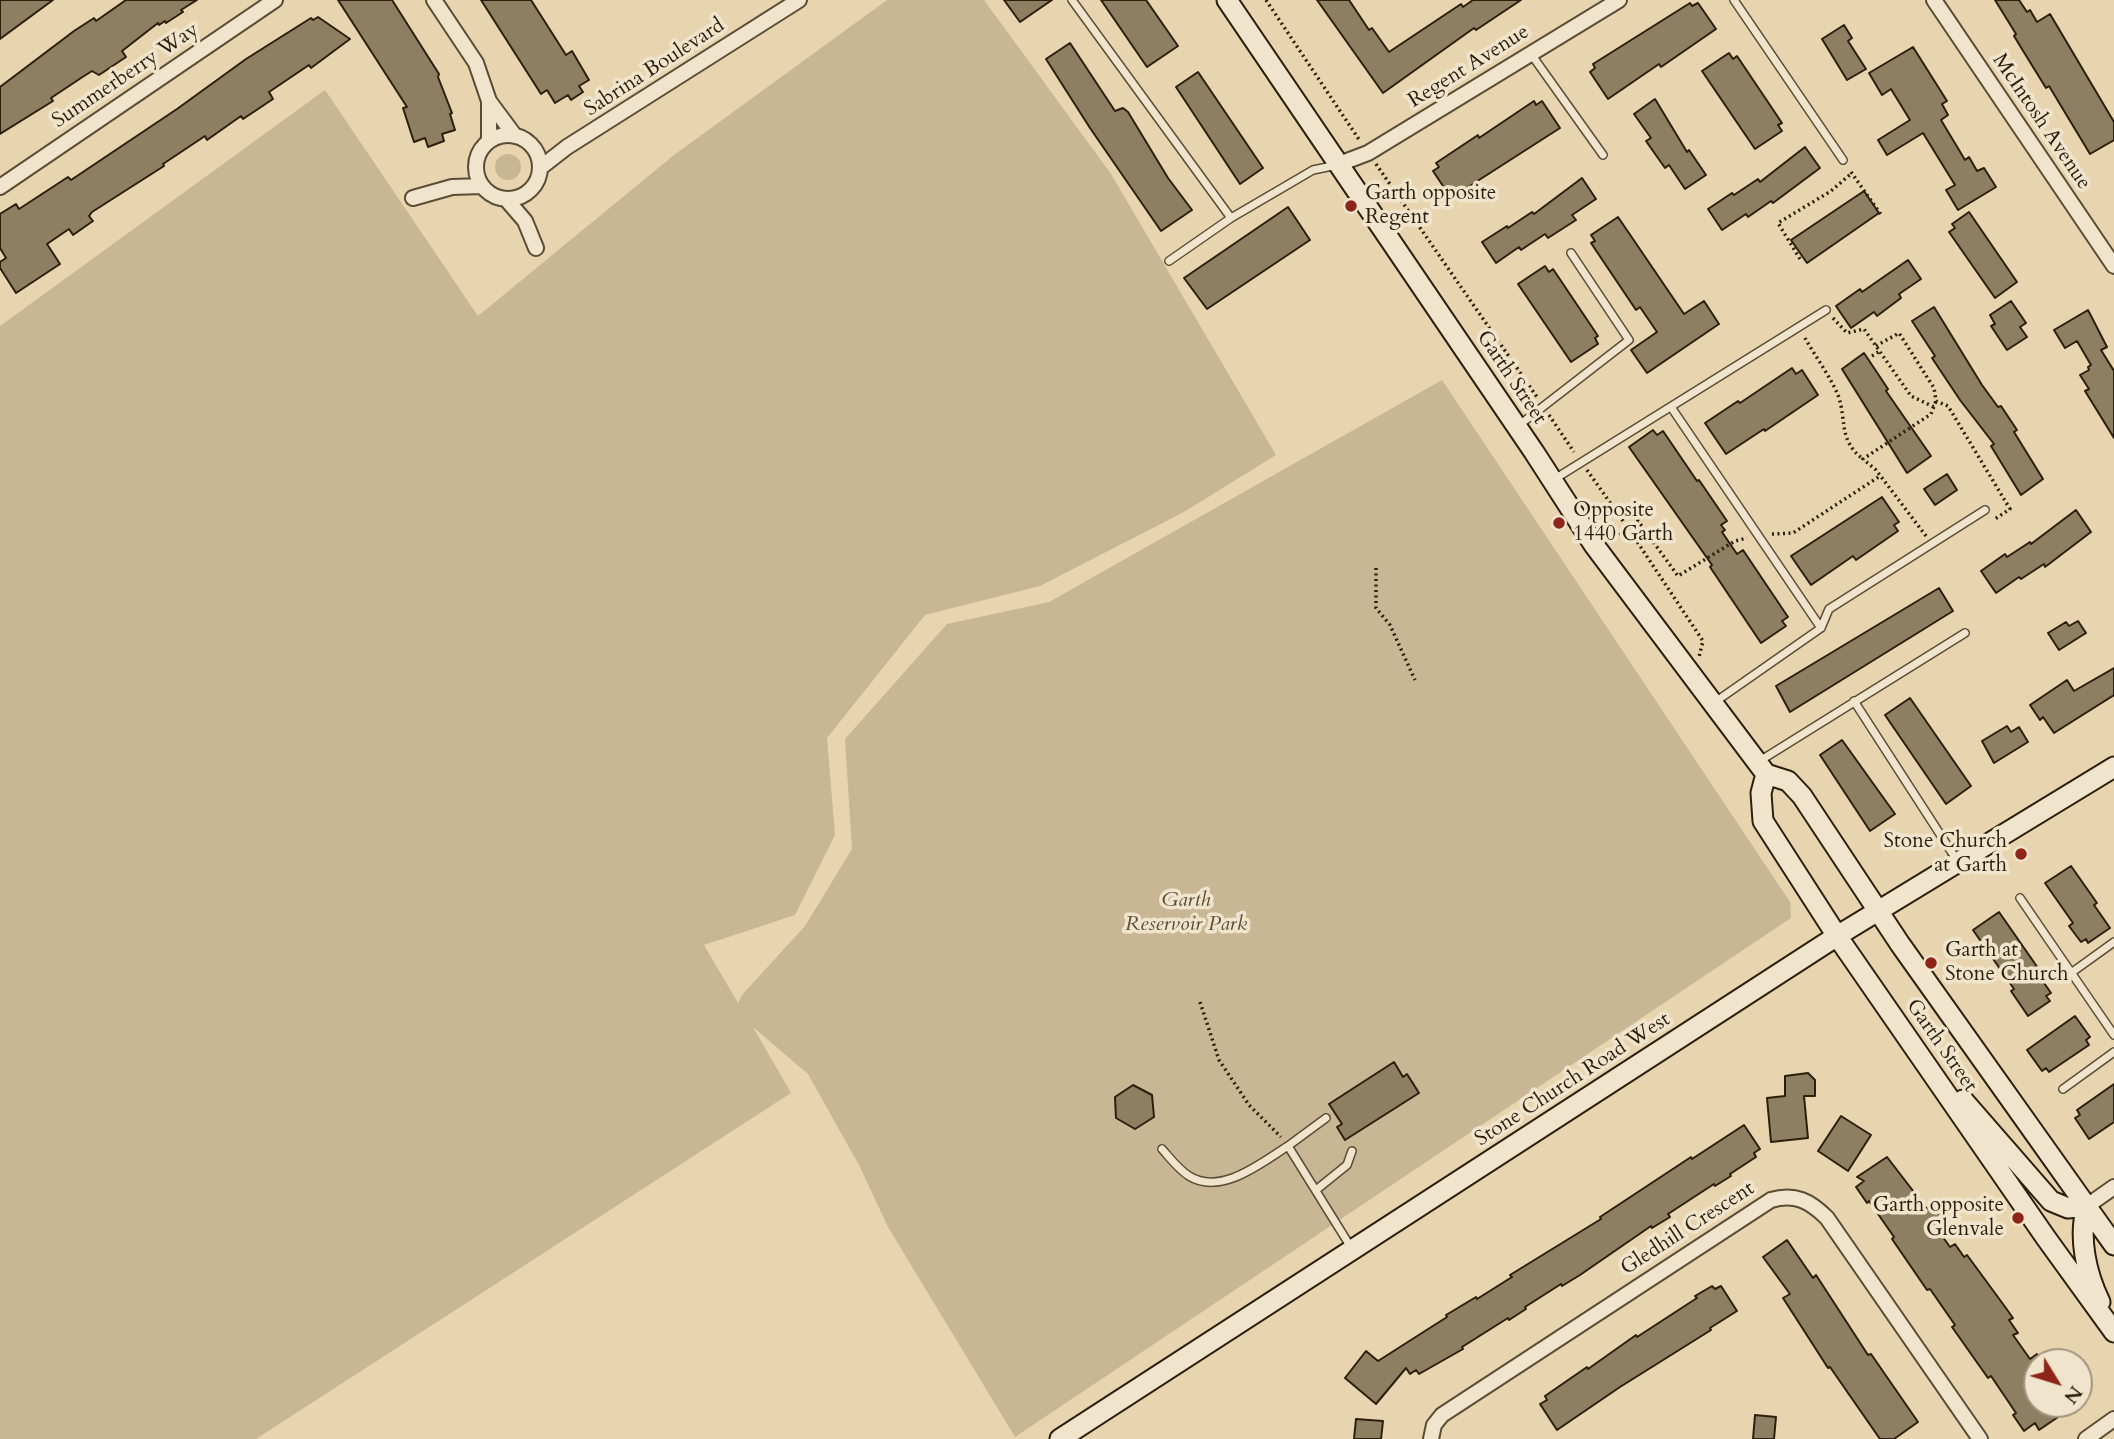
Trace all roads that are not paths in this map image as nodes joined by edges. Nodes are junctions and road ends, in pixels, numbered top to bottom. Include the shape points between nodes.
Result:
1 (275, 0) edge
2 (434, 0) edge
3 (799, 0) edge
4 (1072, 0) edge
5 (1619, 0) edge
6 (1734, 0) edge
7 (1934, 0) edge
8 (1231, 1) edge
9 (1530, 53) junction
10 (489, 101) junction
11 (515, 136) junction
12 (489, 141) junction
13 (533, 147) junction
14 (567, 147) junction
15 (1603, 155) dead end
16 (1843, 160) road end
17 (1339, 164) junction
18 (476, 166) junction
19 (540, 168) junction
20 (482, 186) junction
21 (0, 187) edge
22 (452, 187) junction
23 (528, 192) junction
24 (413, 198) dead end
25 (506, 199) junction
26 (1231, 218) junction
27 (524, 221) junction
28 (536, 248) dead end
29 (1571, 253) dead end
30 (1169, 261) dead end
31 (2114, 266) edge
32 (1826, 310) road end
33 (1671, 407) junction
34 (1516, 427) junction
35 (1551, 481) junction
36 (1985, 510) road end
37 (1821, 628) junction
38 (1965, 633) dead end
39 (1854, 701) junction
40 (1713, 703) junction
41 (2114, 767) edge
42 (1762, 768) junction
43 (1959, 863) junction
44 (2020, 898) dead end
45 (1879, 911) junction
46 (1837, 936) junction
47 (2114, 942) edge
48 (2071, 972) junction
49 (2114, 1035) edge
50 (1914, 1047) junction
51 (2114, 1052) edge
52 (2063, 1089) dead end
53 (1326, 1118) dead end
54 (1288, 1146) junction
55 (1161, 1149) dead end
56 (1352, 1151) dead end
57 (2114, 1187) edge
58 (1316, 1190) junction
59 (2087, 1206) junction
60 (2114, 1245) edge
61 (1352, 1250) junction
62 (2114, 1332) edge
63 (2114, 1419) edge
64 (1060, 1439) edge
65 (1432, 1439) edge
66 (1980, 1439) edge
67 (2086, 1439) edge

1 - 21 street, Summerberry Way
2 - 10 street via 476,63
3 - 14 street, Sabrina Boulevard
4 - 26 lane
5 - 9 street, Regent Avenue
6 - 16 lane
7 - 31 street, McIntosh Avenue
8 - 17 main road, Garth Street
9 - 15 lane
9 - 17 street, Regent Avenue via 1367,153
10 - 11 street
10 - 12 street
11 - 12 street
11 - 13 street
12 - 18 street
13 - 14 street
13 - 19 street
14 - 19 street, Sabrina Boulevard
17 - 26 lane via 1313,170
17 - 34 main road, Garth Street
18 - 20 street
18 - 22 street
19 - 23 street
20 - 22 street
20 - 25 street
22 - 24 street
23 - 25 street
23 - 27 street
25 - 27 street
26 - 30 lane
27 - 28 street
29 - 34 lane via 1629,340
32 - 33 lane
33 - 35 lane
33 - 37 lane
34 - 35 main road, Garth Street
35 - 40 main road, Garth Street
36 - 37 lane via 1829,608
37 - 40 lane
38 - 39 lane
39 - 42 lane
39 - 43 lane
40 - 42 main road, Garth Street
41 - 43 main road, Stone Church Road West
42 - 45 main road, Garth Street via 1788,781 1802,796
42 - 46 main road, Garth Street via 1763,821
43 - 45 main road, Stone Church Road West
44 - 48 lane
45 - 46 main road, Stone Church Road West
45 - 59 main road, Garth Street
46 - 50 main road, Garth Street
46 - 61 main road, Stone Church Road West
47 - 48 lane
48 - 49 lane
50 - 59 main road via 2050,1201 2068,1208
50 - 62 main road, Garth Street
51 - 52 lane
53 - 54 lane
54 - 55 lane via 1219,1182 1190,1177
54 - 58 lane
56 - 58 lane via 1347,1165
57 - 59 street
58 - 61 lane
59 - 60 main road, Garth Street
59 - 62 main road via 2082,1225 2084,1248 2095,1292
61 - 64 main road, Stone Church Road West
63 - 67 street
65 - 66 street, Gledhill Crescent via 1434,1425 1442,1415 1771,1200 1787,1197 1806,1200 1827,1218

